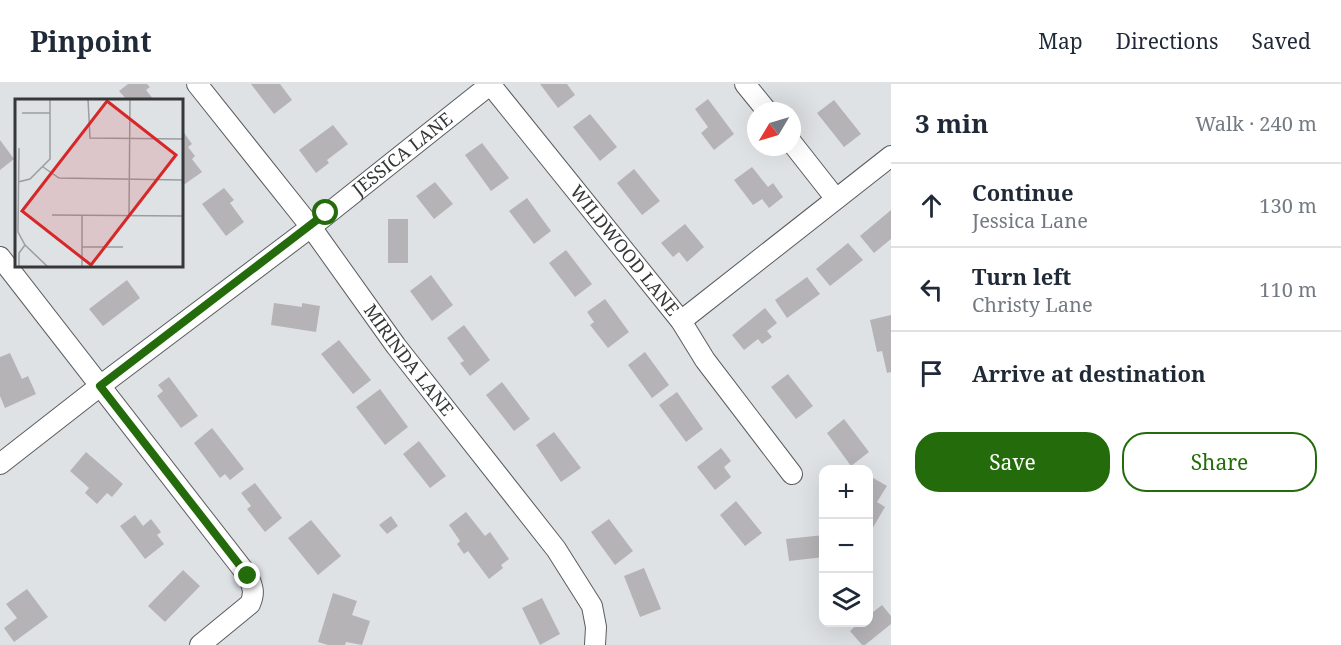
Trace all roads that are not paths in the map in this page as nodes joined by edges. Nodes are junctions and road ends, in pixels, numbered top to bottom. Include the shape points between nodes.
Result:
1 (197, 84) edge
2 (490, 84) edge
3 (746, 84) edge
4 (760, 102) edge
5 (801, 154) edge
6 (891, 156) edge
7 (836, 199) junction
8 (311, 227) junction
9 (0, 257) edge
10 (681, 321) junction
11 (100, 386) junction
12 (0, 464) edge
13 (792, 474) dead end
14 (200, 645) edge
15 (595, 645) edge

1 - 8 street, MIRINDA LANE
2 - 8 street, JESSICA LANE
2 - 10 street, WILDWOOD LANE
3 - 4 street
5 - 7 street
6 - 7 street, WILDWOOD LANE
7 - 10 street, WILDWOOD LANE
8 - 11 street, JESSICA LANE
8 - 15 street, MIRINDA LANE via 396,346 556,549 592,606
9 - 11 street
10 - 13 street via 705,360
11 - 12 street, JESSICA LANE
11 - 14 street via 253,586 250,604

